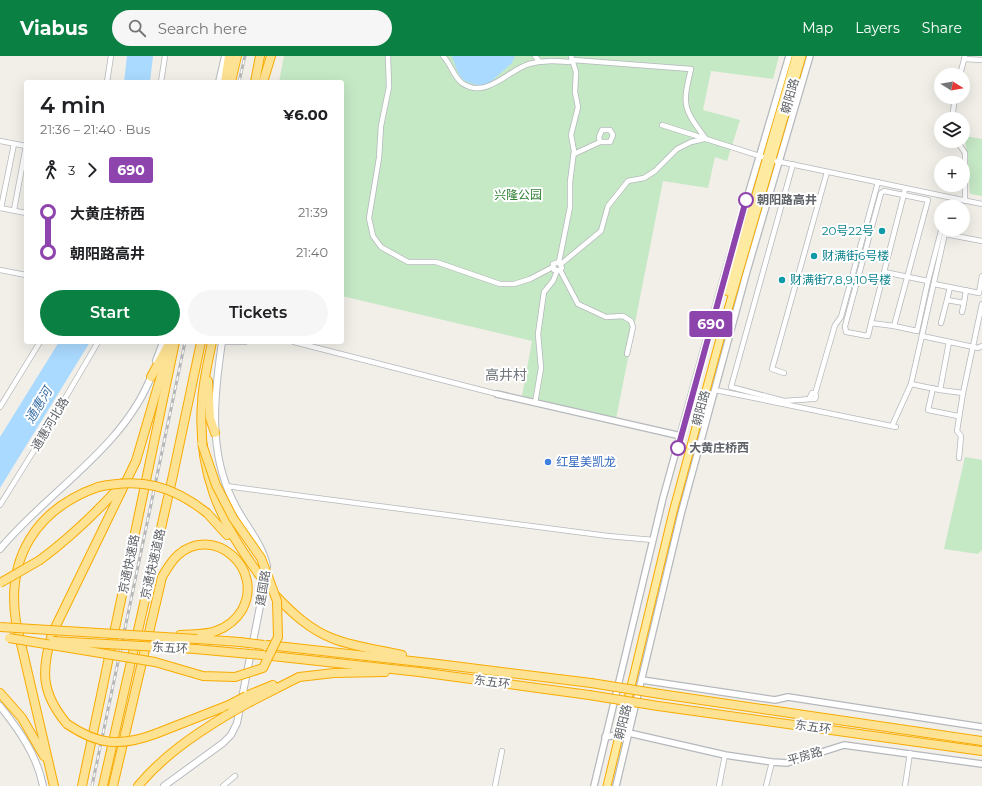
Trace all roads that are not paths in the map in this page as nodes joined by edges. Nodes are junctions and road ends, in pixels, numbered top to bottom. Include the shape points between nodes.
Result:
1 (111, 56) edge
2 (165, 56) edge
3 (225, 56) edge
4 (229, 56) edge
5 (237, 56) edge
6 (260, 56) edge
7 (272, 56) edge
8 (388, 56) edge
9 (443, 56) edge
10 (535, 56) edge
11 (789, 56) edge
12 (796, 56) edge
13 (802, 56) edge
14 (810, 56) edge
15 (572, 58) edge
16 (964, 58) edge
17 (982, 60) edge
18 (539, 61) junction
19 (962, 68) edge
20 (107, 80) edge
21 (161, 80) edge
22 (219, 80) edge
23 (225, 80) edge
24 (231, 80) edge
25 (255, 80) edge
26 (264, 80) edge
27 (267, 80) edge
28 (662, 125) dead end
29 (706, 139) junction
30 (0, 142) edge
31 (600, 142) dead end
32 (14, 144) junction
33 (24, 146) edge
34 (961, 148) edge
35 (574, 154) junction
36 (24, 157) edge
37 (769, 158) junction
38 (793, 164) junction
39 (828, 172) junction
40 (878, 182) junction
41 (904, 191) junction
42 (953, 198) joint
43 (961, 200) edge
44 (965, 200) edge
45 (970, 202) edge
46 (982, 204) edge
47 (0, 208) edge
48 (14, 210) junction
49 (24, 212) edge
50 (942, 236) edge
51 (943, 236) edge
52 (963, 236) edge
53 (982, 241) edge
54 (560, 263) junction
55 (552, 268) junction
56 (0, 270) edge
57 (558, 271) junction
58 (884, 272) junction
59 (24, 275) edge
60 (982, 276) edge
61 (907, 277) junction
62 (928, 281) junction
63 (934, 284) junction
64 (950, 287) junction
65 (966, 290) junction
66 (980, 293) edge
67 (947, 300) junction
68 (964, 303) junction
69 (982, 304) edge
70 (962, 312) dead end
71 (871, 323) junction
72 (941, 323) dead end
73 (894, 326) junction
74 (922, 336) junction
75 (949, 342) junction
76 (39, 344) edge
77 (97, 344) edge
78 (162, 344) edge
79 (169, 344) edge
80 (169, 344) edge
81 (176, 344) edge
82 (201, 344) edge
83 (212, 344) edge
84 (223, 344) edge
85 (302, 344) edge
86 (982, 346) edge
87 (973, 347) junction
88 (627, 354) dead end
89 (208, 358) junction
90 (784, 373) dead end
91 (151, 377) junction
92 (912, 384) junction
93 (933, 388) junction
94 (715, 390) junction
95 (940, 390) junction
96 (963, 393) junction
97 (497, 394) joint
98 (535, 404) junction
99 (0, 407) edge
100 (958, 416) junction
101 (215, 433) junction
102 (681, 436) junction
103 (202, 444) junction
104 (959, 458) dead end
105 (130, 475) junction
106 (226, 486) junction
107 (0, 505) edge
108 (653, 540) junction
109 (0, 549) edge
110 (244, 554) junction
111 (0, 583) edge
112 (0, 627) edge
113 (198, 636) junction
114 (0, 638) edge
115 (9, 638) junction
116 (438, 664) junction
117 (419, 672) junction
118 (642, 680) junction
119 (0, 693) edge
120 (248, 699) junction
121 (0, 706) edge
122 (982, 727) edge
123 (629, 733) junction
124 (617, 736) junction
125 (606, 737) junction
126 (982, 741) edge
127 (502, 751) dead end
128 (982, 751) edge
129 (910, 753) junction
130 (725, 755) junction
131 (772, 762) junction
132 (982, 764) edge
133 (235, 776) dead end
134 (52, 777) junction
135 (43, 786) edge
136 (54, 786) edge
137 (82, 786) edge
138 (103, 786) edge
139 (113, 786) edge
140 (138, 786) edge
141 (164, 786) edge
142 (223, 786) edge
143 (495, 786) edge
144 (594, 786) edge
145 (602, 786) edge
146 (607, 786) edge
147 (616, 786) edge
148 (719, 786) edge
149 (766, 786) edge
150 (905, 786) edge

1 - 20 street
2 - 21 street
3 - 22 main road
4 - 23 highway
5 - 24 highway
6 - 25 highway
7 - 26 highway
7 - 27 main road
8 - 55 street via 389,87 381,126 379,158 369,218 373,236 381,247 408,262 436,262 500,284 514,284
9 - 18 street via 463,84 477,88 491,86 512,71
10 - 18 street
11 - 37 street, 朝阳路
12 - 37 highway, 朝阳路
13 - 37 highway, 朝阳路
14 - 37 street, 朝阳路
15 - 18 street via 569,62
15 - 29 street via 691,68 684,100 693,121
15 - 35 street via 576,72 575,92 578,107 571,135
16 - 17 street
16 - 19 street
28 - 29 street
29 - 37 street
29 - 54 street via 691,142 677,149 655,171 644,178 628,181 608,206 601,231
30 - 32 street
31 - 35 street
32 - 33 street
32 - 47 street
34 - 44 street via 965,154
35 - 54 street via 570,207
36 - 48 street
37 - 38 street
37 - 94 street, 朝阳路
37 - 102 street, 朝阳路
37 - 124 highway, 朝阳路 via 738,257 669,511
38 - 39 street
38 - 40 street via 731,388 784,401 815,399
39 - 40 street
39 - 90 street via 772,369
40 - 41 street
41 - 42 street
41 - 58 street
41 - 61 street via 928,200
41 - 71 street via 884,190 882,193 845,326 846,332 868,336
42 - 43 street
45 - 46 street
47 - 48 street
48 - 49 street
50 - 62 street
51 - 63 street
52 - 53 street
54 - 55 street via 553,264
54 - 57 street
55 - 57 street
56 - 59 street
57 - 88 street via 578,304 606,317 623,316 631,321 633,327
57 - 98 street via 544,292 538,334 541,368
58 - 61 street
58 - 71 street
60 - 66 street
61 - 62 street
61 - 73 street
62 - 73 street via 917,331
63 - 64 street
63 - 74 street
64 - 65 street
64 - 67 street
65 - 66 street
65 - 68 street
67 - 68 street
67 - 72 street
68 - 70 street
69 - 87 street
71 - 73 street
74 - 75 street
74 - 92 street
75 - 87 street
75 - 95 street
76 - 99 street
77 - 107 street, 通惠河北路
78 - 91 main road
79 - 91 highway
80 - 105 highway via 141,446
81 - 137 highway, 京通快速路
82 - 138 highway, 京通快速道路
83 - 89 highway
84 - 101 main road, 建国路 via 216,390
85 - 97 street
86 - 87 street
87 - 96 street
89 - 101 highway via 210,418
89 - 103 highway via 202,401
91 - 109 main road via 122,425 101,450 14,532
92 - 93 street
92 - 94 street via 894,427
93 - 95 street
93 - 100 street via 928,410
94 - 118 street, 朝阳路 via 681,514
95 - 96 street
96 - 100 street
97 - 98 street
98 - 102 street
100 - 104 street via 956,431 961,436
101 - 106 main road, 建国路
102 - 108 street, 朝阳路
103 - 110 highway via 213,496 227,527
103 - 115 highway, bridge via 216,485 233,518 260,558 277,601 278,637 263,668 235,677 203,676 155,662
105 - 111 highway, bridge via 87,522 64,542 40,560
105 - 120 highway, bridge via 52,634 45,667 49,698 67,724 91,738 104,742 129,742
106 - 108 street
106 - 141 main road, 建国路 via 239,514 262,549 267,566 237,723 224,743
108 - 125 street, 朝阳路
110 - 116 highway, bridge via 293,615 318,631 334,639
110 - 134 highway, bridge via 206,513 187,498 161,487 129,482 98,487 72,498 41,522 22,554 14,581 13,595 16,622
112 - 113 highway, 东五环, bridge
113 - 116 highway, 东五环, bridge
113 - 139 highway via 217,631 234,620 245,604 248,593 247,578 241,564 227,551 209,546 188,548 178,554 162,577
114 - 115 highway, 东五环
115 - 117 highway, 东五环, bridge via 239,652
116 - 126 highway, 东五环, bridge via 591,683
117 - 120 highway via 334,673 299,677
117 - 128 highway, 东五环, bridge
118 - 122 street via 775,700 788,697
118 - 123 street, 朝阳路
119 - 134 highway via 22,718 39,745
120 - 140 highway, bridge via 175,750
121 - 135 main road via 31,751
123 - 124 street, 平房路
123 - 130 street, 平房路
123 - 147 street, 朝阳路
124 - 125 street, 平房路
124 - 145 highway, 朝阳路
124 - 146 highway, 朝阳路
125 - 144 street, 朝阳路
127 - 143 street
129 - 131 street, 平房路 via 844,745 787,763
129 - 132 street, 平房路
129 - 150 street
130 - 131 street, 平房路
130 - 148 street
131 - 149 street
133 - 142 street
134 - 136 highway

